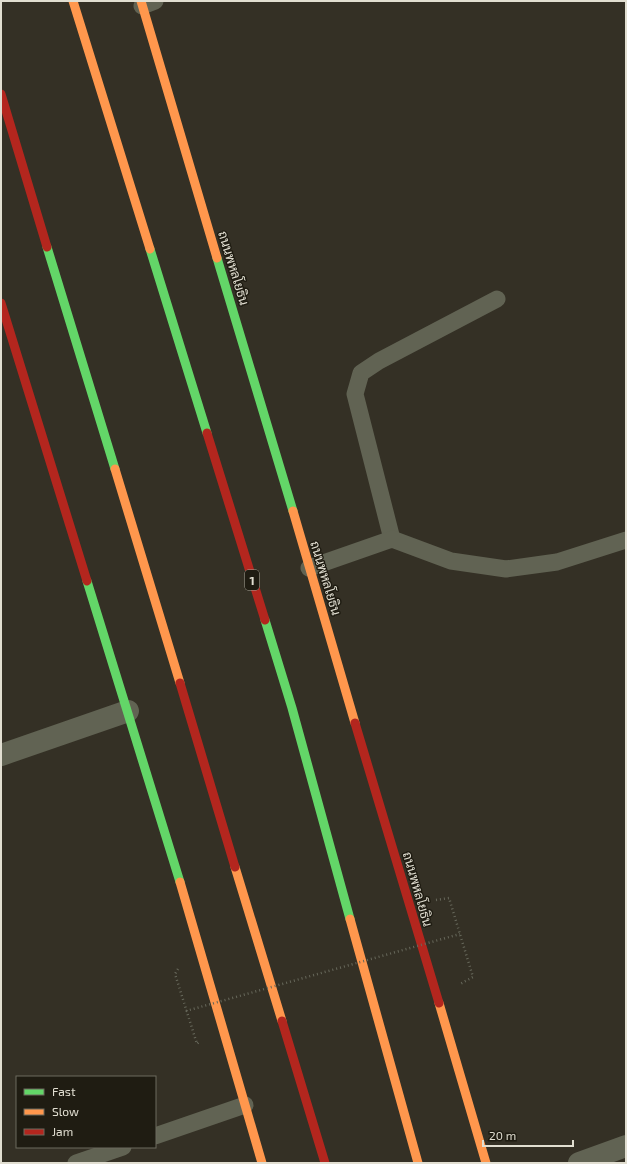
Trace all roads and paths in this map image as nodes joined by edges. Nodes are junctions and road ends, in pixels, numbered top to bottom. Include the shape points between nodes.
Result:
1 (73, 1) edge
2 (146, 3) edge
3 (1, 94) edge
4 (497, 299) dead end
5 (1, 303) edge
6 (392, 539) junction
7 (626, 540) edge
8 (309, 568) junction
9 (128, 711) junction
10 (1, 756) edge
11 (410, 905) junction
12 (460, 934) junction
13 (437, 997) junction
14 (186, 1011) dead end
15 (245, 1105) junction
16 (156, 1136) edge
17 (626, 1146) edge
18 (119, 1148) edge
19 (76, 1163) edge
20 (262, 1163) edge
21 (325, 1163) edge
22 (418, 1163) edge
23 (486, 1163) edge
24 (579, 1163) edge

1 - 22 main road, 1 via 292,708
2 - 8 main road, ถนนพหลโยธิน
3 - 21 main road
4 - 6 lane via 360,373 355,394
5 - 9 main road
6 - 7 lane via 451,561 506,569 557,562
6 - 8 lane
8 - 11 main road, ถนนพหลโยธิน
9 - 10 street
9 - 15 main road
11 - 12 path via 449,898
11 - 13 main road, ถนนพหลโยธิน
12 - 13 path via 473,977
12 - 14 path, bridge
13 - 23 main road, ถนนพหลโยธิน
15 - 16 lane
15 - 20 main road
17 - 24 street
18 - 19 lane

